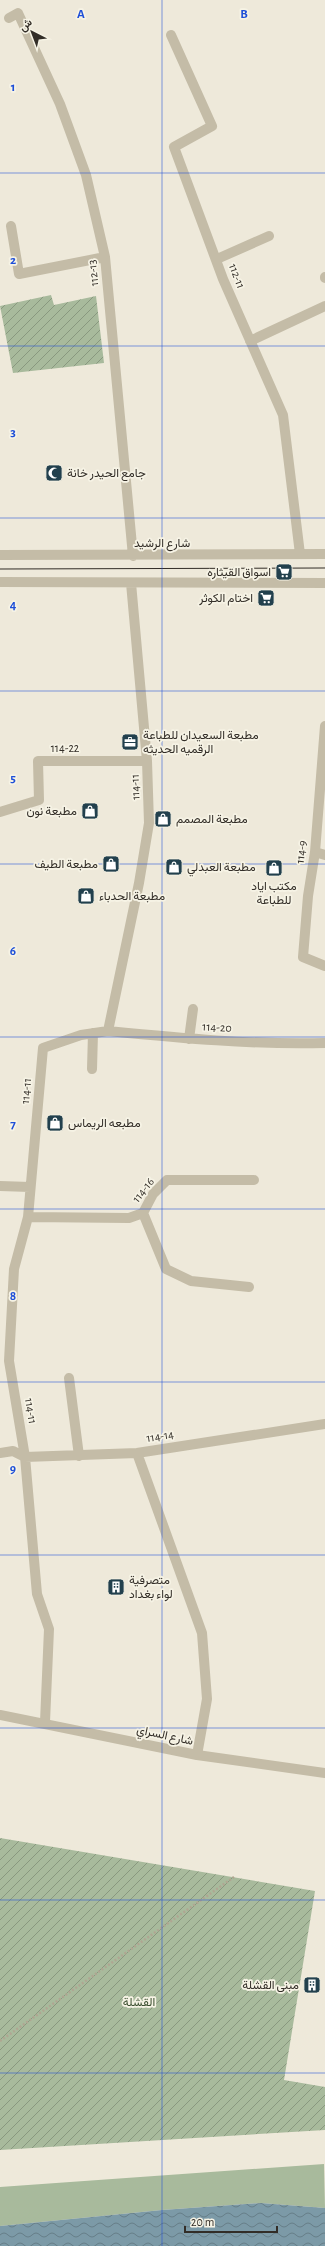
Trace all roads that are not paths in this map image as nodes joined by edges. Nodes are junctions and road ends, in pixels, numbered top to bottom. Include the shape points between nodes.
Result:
1 (9, 18) dead end
2 (172, 35) dead end
3 (11, 226) dead end
4 (269, 236) dead end
5 (105, 257) junction
6 (217, 259) junction
7 (325, 306) edge
8 (250, 341) junction
9 (300, 554) junction
10 (325, 554) edge
11 (0, 555) edge
12 (133, 556) junction
13 (0, 582) edge
14 (131, 583) junction
15 (325, 583) edge
16 (325, 726) edge
17 (147, 760) junction
18 (0, 812) edge
19 (320, 854) edge
20 (325, 966) edge
21 (193, 1009) dead end
22 (108, 1031) junction
23 (93, 1033) junction
24 (189, 1038) junction
25 (325, 1043) edge
26 (92, 1069) dead end
27 (254, 1180) dead end
28 (0, 1186) edge
29 (30, 1187) junction
30 (143, 1213) junction
31 (28, 1217) junction
32 (249, 1286) dead end
33 (69, 1378) dead end
34 (325, 1424) edge
35 (0, 1453) edge
36 (138, 1453) junction
37 (79, 1456) junction
38 (25, 1457) junction
39 (0, 1715) edge
40 (45, 1722) junction
41 (197, 1755) junction
42 (325, 1773) edge

1 - 5 street, 112-13 via 18,14 60,104 86,175
2 - 6 street, 112-11 via 212,126 174,147
3 - 5 street via 19,274
4 - 6 street
5 - 12 street, 112-13
6 - 8 street, 112-11
7 - 8 street
8 - 9 street, 112-11 via 283,415
9 - 10 street, شارع الرشيد
9 - 12 street, شارع الرشيد
11 - 12 street, شارع الرشيد
13 - 14 street
14 - 15 street
14 - 17 street, 114-11
16 - 19 street, 114-9
17 - 18 street, 114-22 via 38,761 39,800
17 - 22 street, 114-11 via 150,823
19 - 20 street, 114-9 via 308,896 303,957
21 - 24 street
22 - 23 street, 114-11
22 - 24 street, 114-20
23 - 26 street
23 - 29 street, 114-11 via 43,1048
24 - 25 street, 114-20 via 286,1044
27 - 30 street, 114-16 via 168,1180 154,1194
28 - 29 street
29 - 31 street, 114-11
30 - 31 street, 114-16 via 129,1218
30 - 32 street via 166,1269 191,1281
31 - 38 street, 114-11 via 14,1270 9,1361
33 - 37 street
34 - 36 street, 114-14
35 - 38 street, 114-14 via 13,1451
36 - 37 street, 114-14
36 - 41 street via 202,1633 207,1699
37 - 38 street, 114-14
38 - 40 street, 114-11 via 37,1594 49,1629
39 - 40 street, شارع السراي
40 - 41 street, شارع السراي
41 - 42 street, شارع السراي

